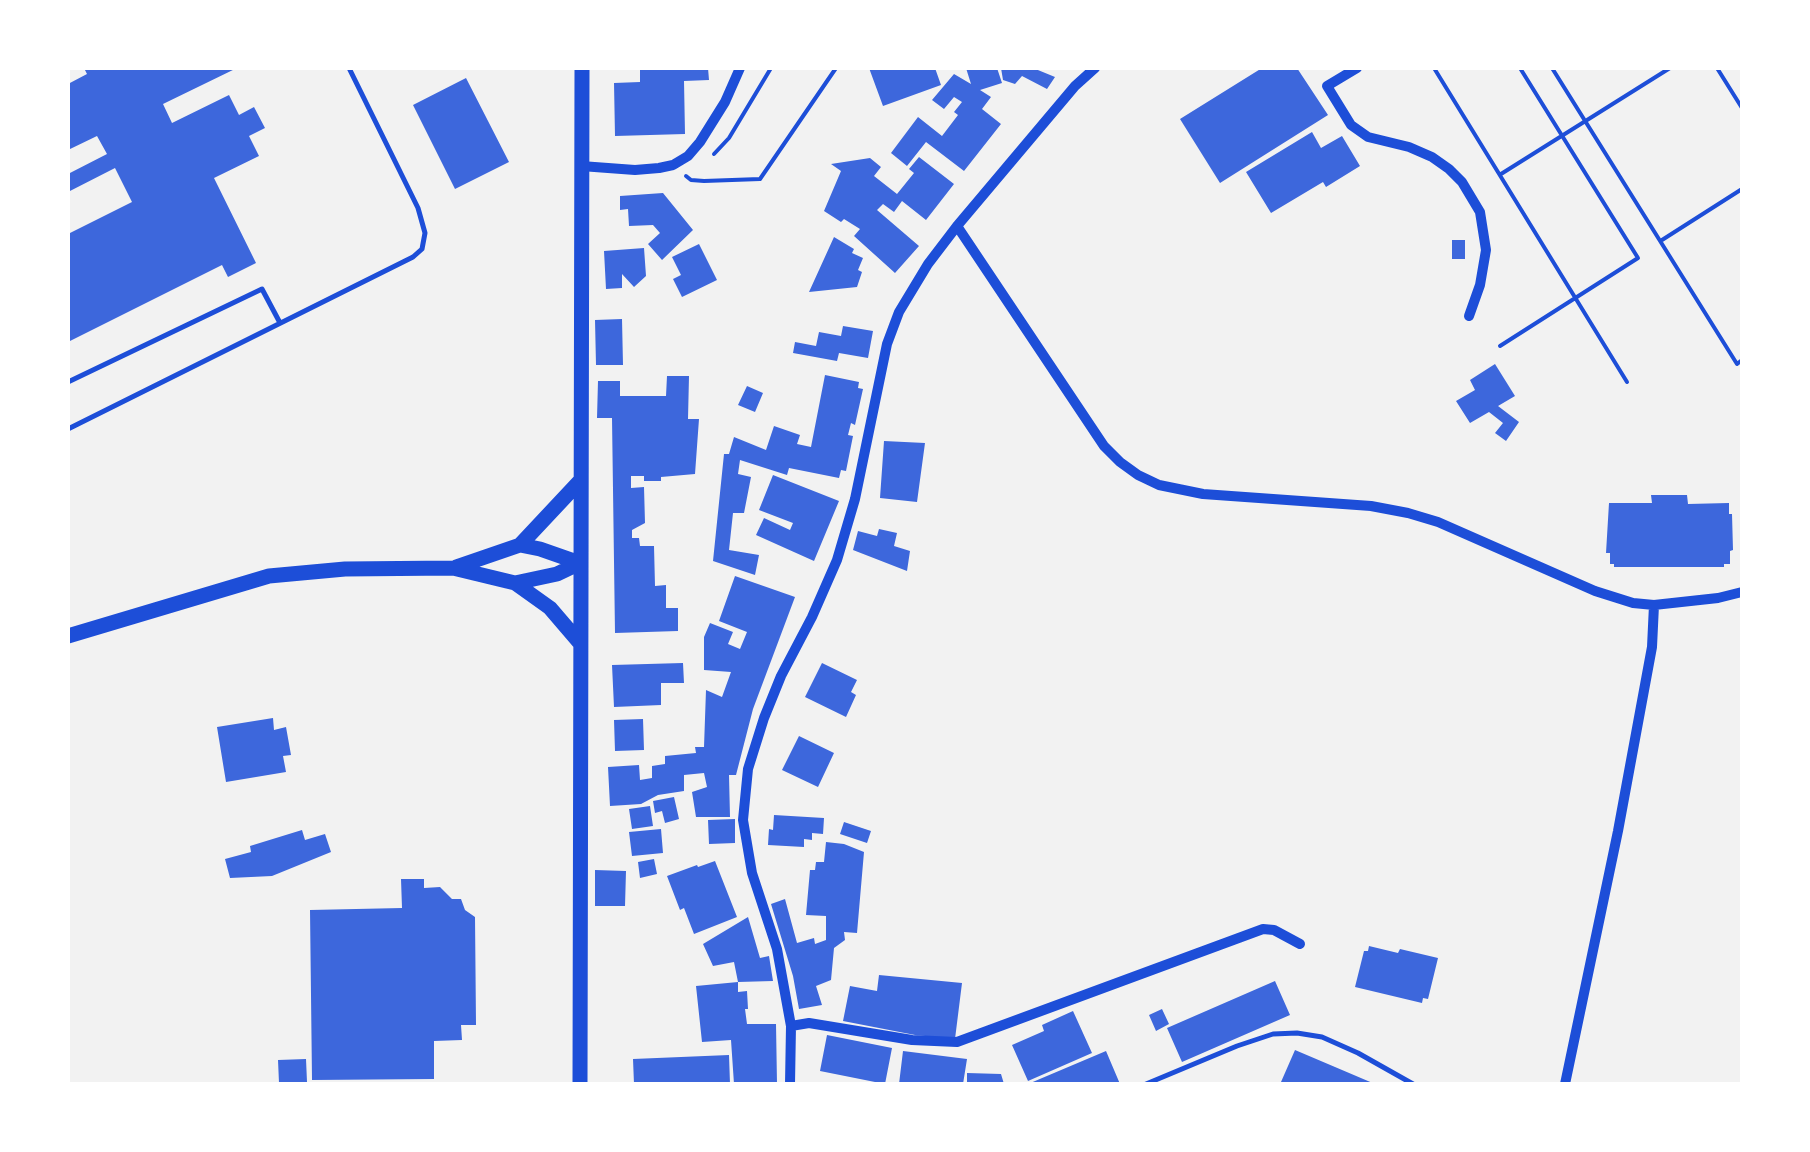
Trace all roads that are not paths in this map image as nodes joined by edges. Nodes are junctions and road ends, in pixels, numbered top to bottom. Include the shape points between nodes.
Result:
1 (349, 68) edge
2 (582, 68) edge
3 (740, 68) edge
4 (1095, 68) edge
5 (1358, 68) edge
6 (582, 166) junction
7 (957, 226) junction
8 (1469, 316) dead end
9 (280, 322) junction
10 (68, 382) edge
11 (68, 429) edge
12 (580, 481) junction
13 (520, 546) junction
14 (580, 563) junction
15 (453, 568) junction
16 (515, 583) junction
17 (1742, 592) edge
18 (1654, 605) junction
19 (68, 636) edge
20 (580, 643) junction
21 (1300, 944) dead end
22 (791, 1026) junction
23 (580, 1084) edge
24 (790, 1084) edge
25 (1146, 1084) edge
26 (1413, 1084) edge
27 (1564, 1084) edge

1 - 9 lane via 418,208 424,242 414,257
2 - 6 main road
3 - 6 street via 688,156 659,168
4 - 7 street
5 - 8 street via 1328,86 1351,125 1441,163 1480,212 1486,250
6 - 12 main road
7 - 18 street via 1104,446 1138,475 1203,494 1408,512 1612,598
7 - 22 street via 899,312 836,560 764,718 748,769 743,820
9 - 10 lane via 262,289
9 - 11 lane
12 - 13 main road
12 - 14 main road
13 - 14 main road
13 - 15 main road
14 - 16 main road
14 - 20 main road
15 - 16 main road
15 - 19 main road via 269,576
16 - 20 main road via 550,608
17 - 18 street
18 - 27 street via 1652,648
20 - 23 main road
21 - 22 street via 1262,929 957,1042
22 - 24 street
25 - 26 lane via 1238,1046 1297,1032 1358,1053

